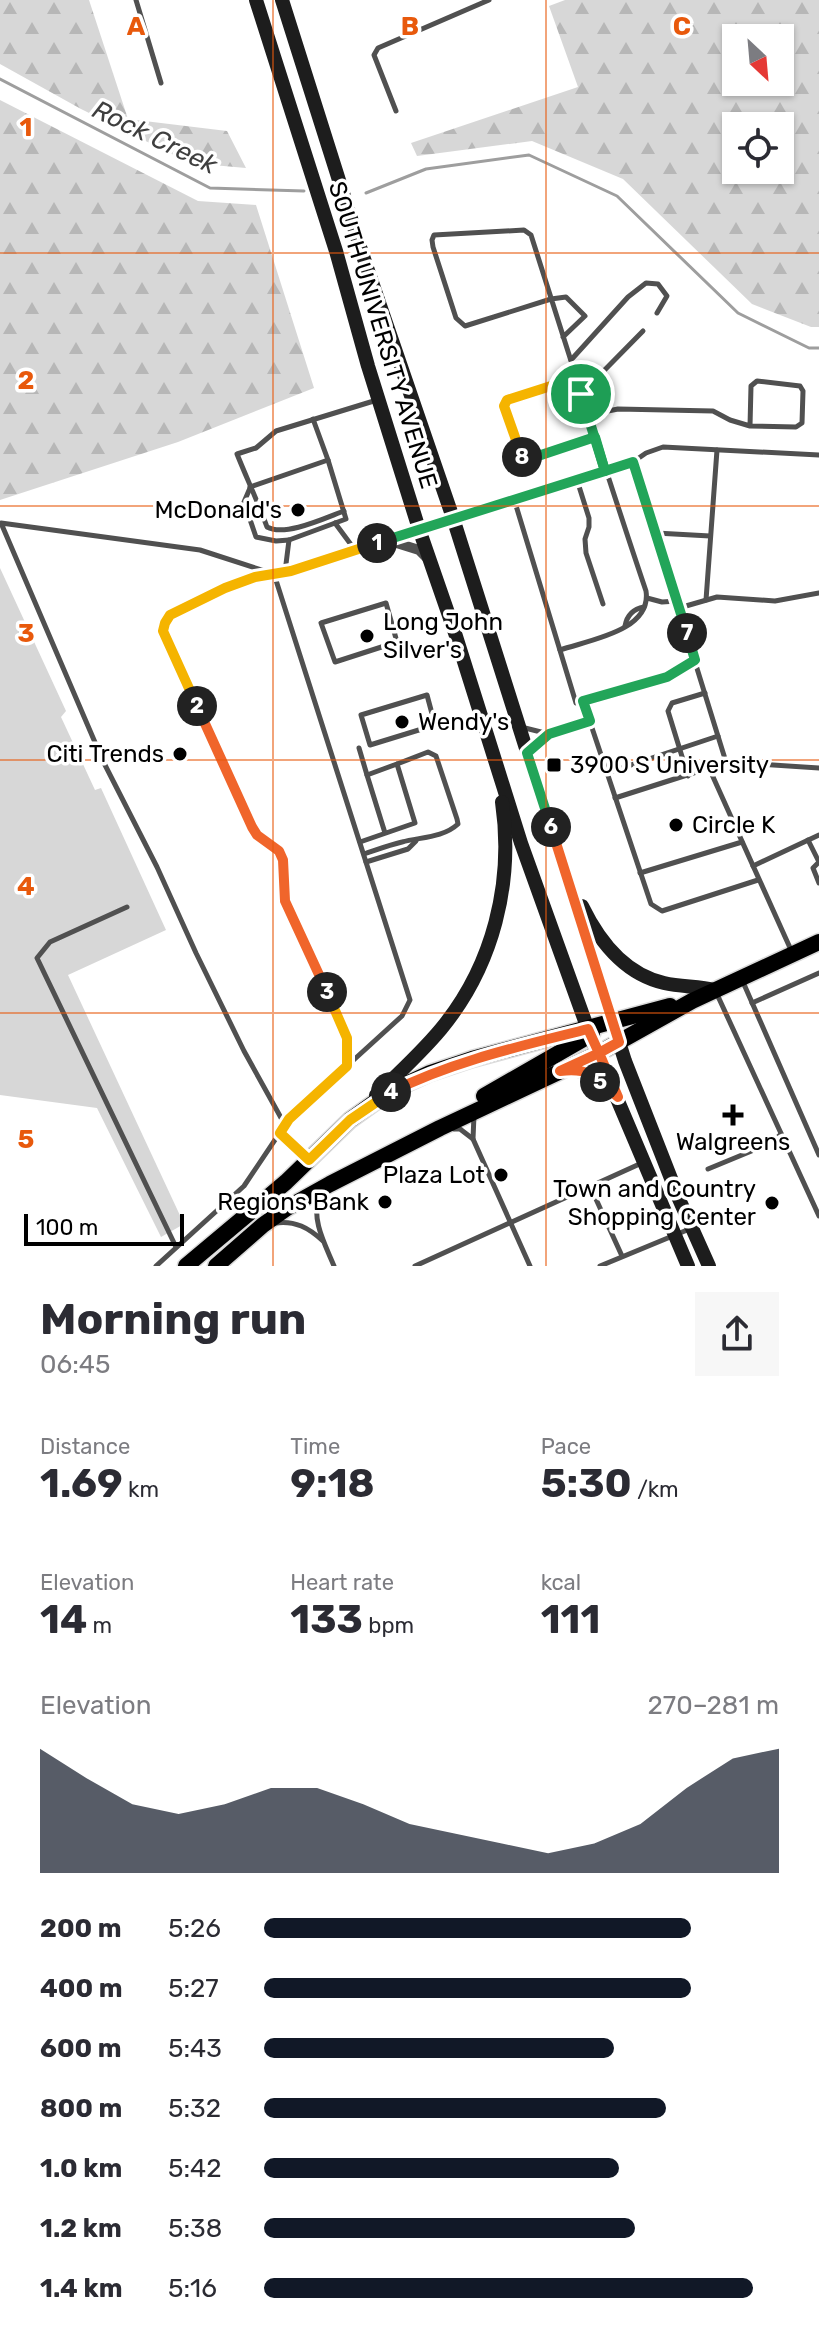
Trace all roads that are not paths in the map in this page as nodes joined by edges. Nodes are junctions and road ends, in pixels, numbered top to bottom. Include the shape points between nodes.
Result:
1 (136, 0) edge
2 (256, 0) edge
3 (282, 0) edge
4 (489, 0) edge
5 (161, 83) dead end
6 (396, 111) dead end
7 (551, 299) junction
8 (657, 313) dead end
9 (643, 331) dead end
10 (563, 337) junction
11 (571, 361) junction
12 (576, 378) junction
13 (581, 394) junction
14 (378, 400) junction
15 (588, 415) junction
16 (313, 419) junction
17 (750, 426) junction
18 (595, 437) junction
19 (717, 450) junction
20 (819, 455) edge
21 (328, 460) junction
22 (633, 462) junction
23 (605, 471) junction
24 (577, 480) junction
25 (250, 487) junction
26 (514, 499) junction
27 (344, 511) junction
28 (453, 518) junction
29 (335, 523) junction
30 (419, 529) junction
31 (656, 533) junction
32 (710, 536) junction
33 (289, 540) junction
34 (387, 540) junction
35 (355, 550) junction
36 (428, 559) junction
37 (285, 572) junction
38 (274, 574) junction
39 (819, 593) edge
40 (647, 598) junction
41 (706, 600) junction
42 (386, 603) joint
43 (603, 604) dead end
44 (678, 605) junction
45 (560, 650) junction
46 (695, 660) junction
47 (705, 693) junction
48 (583, 701) junction
49 (361, 715) joint
50 (590, 721) junction
51 (518, 726) junction
52 (549, 734) junction
53 (718, 736) junction
54 (359, 748) dead end
55 (679, 749) junction
56 (492, 751) junction
57 (527, 753) junction
58 (726, 762) junction
59 (397, 764) junction
60 (709, 768) junction
61 (819, 768) edge
62 (607, 773) junction
63 (367, 775) junction
64 (688, 776) junction
65 (615, 798) junction
66 (385, 833) junction
67 (819, 835) edge
68 (417, 840) junction
69 (808, 840) junction
70 (360, 842) junction
71 (742, 842) junction
72 (364, 854) junction
73 (366, 862) junction
74 (819, 862) edge
75 (753, 866) junction
76 (565, 870) junction
77 (639, 873) junction
78 (758, 880) junction
79 (819, 883) edge
80 (127, 907) dead end
81 (819, 942) edge
82 (793, 954) junction
83 (819, 973) edge
84 (740, 978) junction
85 (715, 990) junction
86 (692, 1001) junction
87 (752, 1003) junction
88 (613, 1022) junction
89 (589, 1032) junction
90 (619, 1042) junction
91 (599, 1053) junction
92 (347, 1066) junction
93 (560, 1071) junction
94 (618, 1097) junction
95 (474, 1112) junction
96 (350, 1120) junction
97 (285, 1125) junction
98 (440, 1128) junction
99 (280, 1133) junction
100 (781, 1134) junction
101 (473, 1139) junction
102 (819, 1155) edge
103 (309, 1160) junction
104 (644, 1162) junction
105 (708, 1169) dead end
106 (330, 1184) junction
107 (590, 1186) junction
108 (819, 1216) edge
109 (510, 1223) junction
110 (263, 1225) junction
111 (692, 1228) junction
112 (674, 1235) junction
113 (324, 1242) junction
114 (176, 1247) junction
115 (622, 1256) junction
116 (156, 1266) edge
117 (186, 1266) edge
118 (216, 1266) edge
119 (334, 1266) edge
120 (415, 1266) edge
121 (530, 1266) edge
122 (600, 1266) edge
123 (688, 1266) edge
124 (709, 1266) edge

1 - 5 lane
2 - 14 main road, SOUTH UNIVERSITY AVENUE
3 - 28 main road, SOUTH UNIVERSITY AVENUE
4 - 6 lane via 378,48 374,55
7 - 7 lane via 531,235 524,230 434,235 456,318 465,326
7 - 10 lane
7 - 10 lane via 566,297 585,316
8 - 11 lane via 667,296 658,284 646,283
9 - 13 lane
10 - 11 lane
11 - 12 lane
12 - 13 lane
12 - 18 lane via 507,400 504,406 526,460
13 - 15 lane
14 - 16 lane
14 - 30 main road, SOUTH UNIVERSITY AVENUE
15 - 17 lane via 618,409 713,411
15 - 18 lane
16 - 21 lane
16 - 25 lane via 276,431 256,448 237,454
17 - 17 lane via 802,423 800,386 757,381 751,386
18 - 23 lane
19 - 20 lane
19 - 22 lane via 663,447
19 - 32 lane
21 - 25 lane
21 - 27 lane
22 - 23 lane
22 - 31 lane
23 - 24 lane
23 - 40 lane
24 - 26 lane
24 - 43 lane via 589,518 586,553
25 - 27 lane via 272,530
25 - 33 lane via 244,502 256,537
26 - 28 lane
26 - 45 lane
27 - 29 lane via 346,519
28 - 30 lane
28 - 51 main road, SOUTH UNIVERSITY AVENUE
29 - 33 lane
29 - 35 lane
30 - 34 lane
30 - 36 main road, SOUTH UNIVERSITY AVENUE
31 - 32 lane
31 - 44 lane
32 - 41 lane
33 - 37 lane
34 - 35 lane
34 - 36 street via 419,550
35 - 37 lane
36 - 56 main road, SOUTH UNIVERSITY AVENUE
37 - 38 lane
38 - 70 lane
38 - 92 lane via 225,588 170,615 163,631 252,827 283,860 285,901 347,1038
38 - 97 lane via 200,550 1,523 103,761
39 - 41 lane via 775,601
40 - 44 lane
40 - 45 lane via 633,623
41 - 44 lane
42 - 42 lane via 321,623 335,662 397,642
44 - 46 lane
45 - 48 lane via 576,703
46 - 47 lane
46 - 48 lane via 667,677
47 - 53 lane
47 - 55 lane via 672,703 668,711
48 - 50 lane
49 - 49 lane via 370,745 435,725 427,695
50 - 52 lane
50 - 62 lane
51 - 52 lane
51 - 57 main road, SOUTH UNIVERSITY AVENUE
52 - 57 lane
53 - 55 lane
53 - 58 lane
54 - 63 lane
55 - 62 lane
55 - 64 lane
56 - 89 main road, SOUTH UNIVERSITY AVENUE
56 - 96 main road via 505,826 503,883 483,961 443,1027
57 - 76 main road, SOUTH UNIVERSITY AVENUE
58 - 60 lane
58 - 61 lane
59 - 63 lane
59 - 66 lane via 415,823
59 - 68 lane via 428,752 436,756 457,819 452,829
60 - 64 lane
60 - 71 lane
62 - 65 lane
63 - 66 lane
64 - 65 lane
65 - 77 lane
66 - 70 lane
67 - 69 lane
68 - 72 lane
68 - 73 lane via 408,849
69 - 74 lane
69 - 75 lane
70 - 72 lane
71 - 75 lane
71 - 77 lane
72 - 73 lane
73 - 92 lane via 410,1000 402,1016
74 - 79 lane via 813,868
75 - 78 lane
76 - 85 main road via 587,916 628,967 661,982
76 - 88 main road, SOUTH UNIVERSITY AVENUE
77 - 78 lane via 651,904 662,911
78 - 82 lane
80 - 114 lane via 50,942 37,958
81 - 82 main road
82 - 84 main road
83 - 87 lane
84 - 85 main road
84 - 87 lane
85 - 86 main road
85 - 100 lane
86 - 88 main road
86 - 90 main road
87 - 102 lane
88 - 89 main road
88 - 90 main road, SOUTH UNIVERSITY AVENUE
89 - 91 main road, SOUTH UNIVERSITY AVENUE
89 - 96 main road via 430,1073 389,1092
89 - 98 main road
90 - 91 main road
90 - 111 main road, SOUTH UNIVERSITY AVENUE
91 - 93 main road
91 - 94 main road, SOUTH UNIVERSITY AVENUE
92 - 97 lane
93 - 94 main road via 590,1073
93 - 95 main road
94 - 104 main road, SOUTH UNIVERSITY AVENUE
95 - 98 main road
95 - 101 lane
96 - 103 main road
97 - 99 lane
98 - 101 lane via 460,1129
98 - 106 main road
99 - 103 lane
99 - 114 lane via 244,1186
100 - 105 lane
100 - 108 lane
101 - 109 lane
103 - 117 main road
104 - 107 lane
104 - 112 main road, SOUTH UNIVERSITY AVENUE
106 - 110 main road
106 - 113 lane via 316,1205
107 - 109 lane
107 - 115 lane
109 - 120 lane
109 - 121 lane
110 - 113 lane via 294,1223
110 - 118 main road
111 - 112 lane
111 - 124 main road, SOUTH UNIVERSITY AVENUE
112 - 115 lane
112 - 123 main road, SOUTH UNIVERSITY AVENUE
113 - 119 lane
114 - 116 lane
115 - 122 lane

